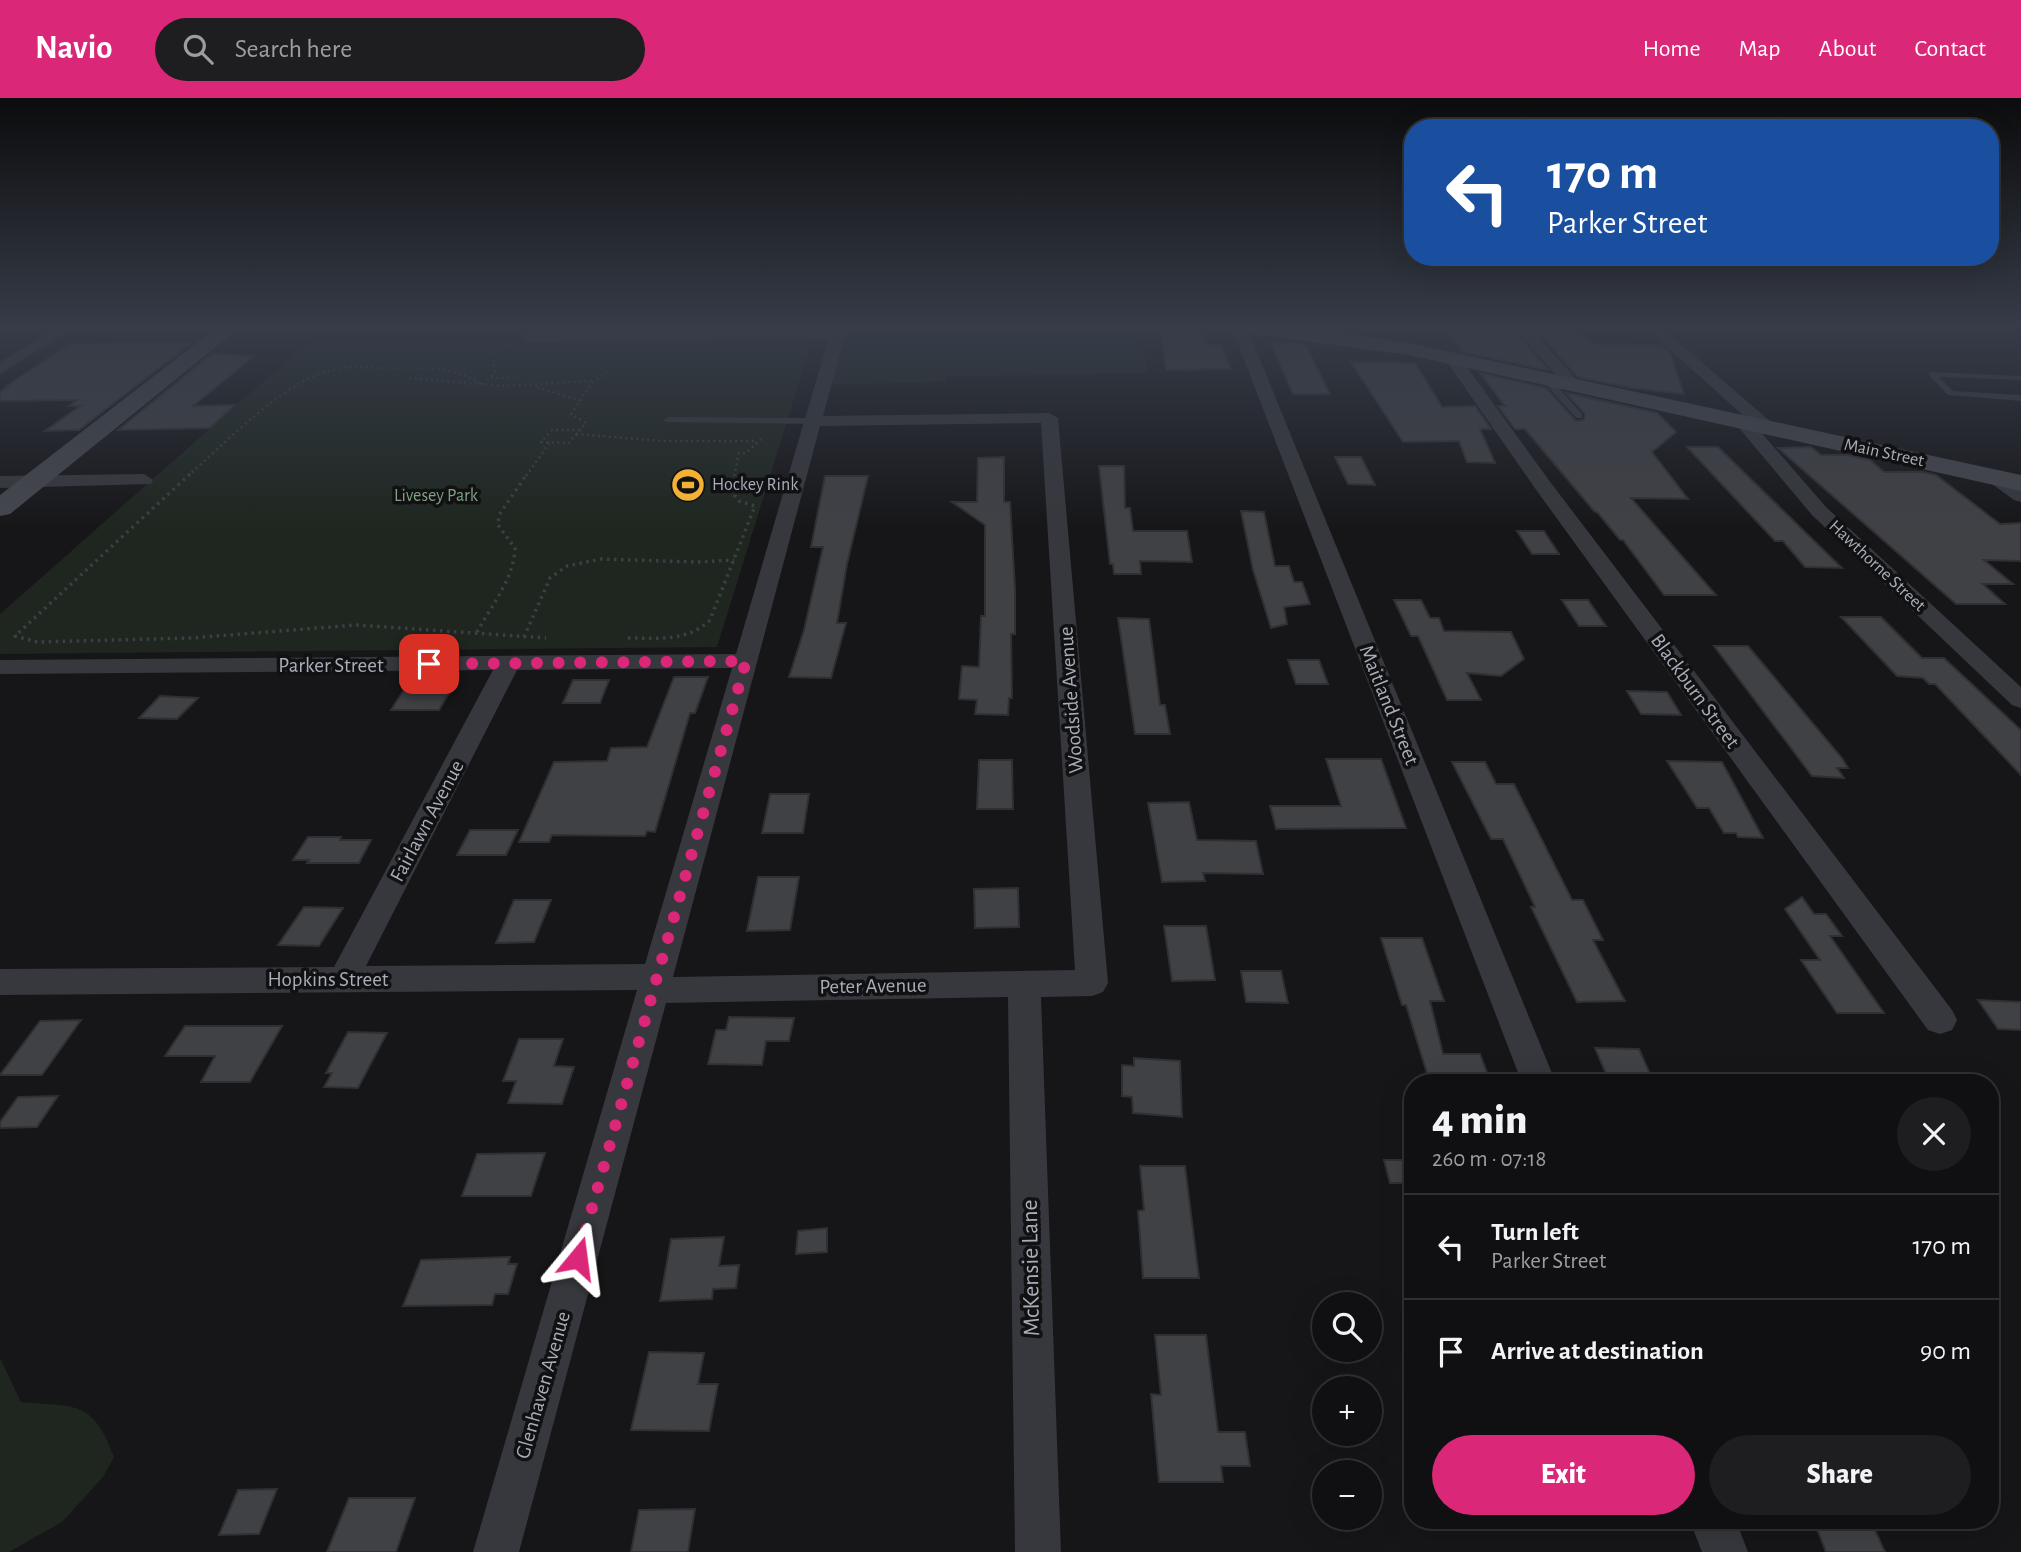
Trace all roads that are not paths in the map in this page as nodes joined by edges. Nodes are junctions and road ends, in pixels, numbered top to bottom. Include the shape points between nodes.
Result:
1 (143, 396) edge
2 (820, 396) edge
3 (1266, 396) edge
4 (1479, 396) edge
5 (1561, 396) edge
6 (1626, 396) edge
7 (1724, 396) edge
8 (1991, 396) edge
9 (2021, 398) edge
10 (1579, 416) dead end
11 (668, 420) dead end
12 (813, 423) junction
13 (1754, 424) junction
14 (1995, 477) junction
15 (145, 480) dead end
16 (0, 482) edge
17 (33, 482) junction
18 (2021, 483) edge
19 (2021, 496) edge
20 (0, 508) edge
21 (746, 661) junction
22 (509, 663) junction
23 (0, 667) edge
24 (2021, 700) edge
25 (344, 979) junction
26 (0, 982) edge
27 (1092, 983) joint
28 (655, 984) junction
29 (1024, 984) junction
30 (1940, 1020) dead end
31 (1535, 1074) edge
32 (1716, 1529) edge
33 (496, 1552) edge
34 (1038, 1552) edge
35 (1726, 1552) edge

1 - 17 main road
2 - 12 street, Glenhaven Avenue
3 - 31 street, Maitland Street
4 - 30 street, Blackburn Street
5 - 10 lane
6 - 13 main road, Main Street
7 - 13 street, Hawthorne Street
8 - 9 lane
11 - 12 lane
12 - 21 street, Glenhaven Avenue
12 - 27 street, Woodside Avenue via 1049,418
13 - 14 main road, Main Street
13 - 24 street, Hawthorne Street via 1819,511
14 - 18 main road, Main Street
14 - 19 street
15 - 17 street
16 - 17 street
17 - 20 main road
21 - 22 street, Parker Street
21 - 28 street, Glenhaven Avenue
22 - 23 street, Parker Street
22 - 25 street, Fairlawn Avenue
25 - 26 street, Hopkins Street
25 - 28 street, Hopkins Street
27 - 29 street, Peter Avenue
28 - 29 street, Peter Avenue
28 - 33 street, Glenhaven Avenue
29 - 34 street, McKensie Lane
32 - 35 street

